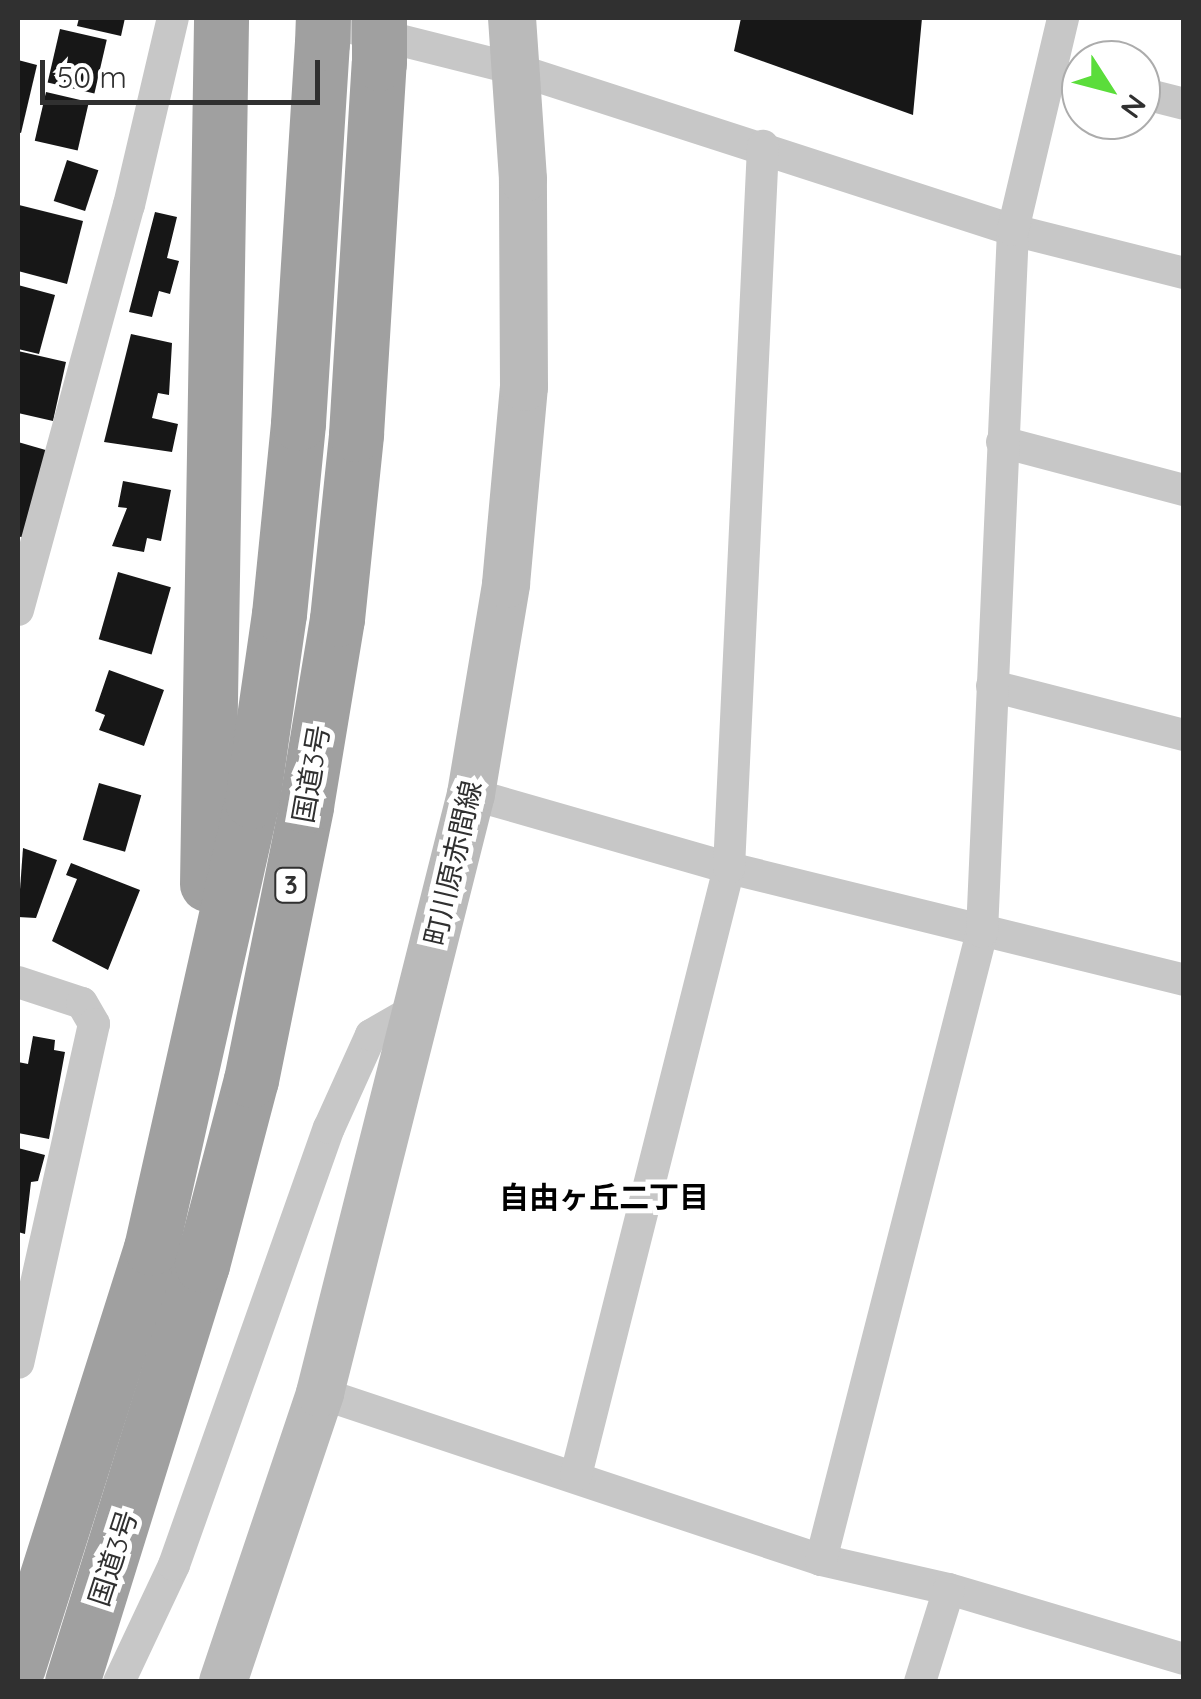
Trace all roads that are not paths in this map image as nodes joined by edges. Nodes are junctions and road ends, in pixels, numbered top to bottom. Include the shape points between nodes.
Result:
1 (173, 18) edge
2 (221, 18) edge
3 (512, 18) edge
4 (319, 26) edge
5 (379, 40) edge
6 (515, 69) junction
7 (1061, 86) edge
8 (763, 146) junction
9 (1013, 230) junction
10 (1184, 273) edge
11 (1002, 442) junction
12 (1184, 490) edge
13 (18, 610) edge
14 (992, 686) junction
15 (1184, 736) edge
16 (470, 794) junction
17 (729, 868) junction
18 (982, 932) junction
19 (1184, 980) edge
20 (18, 982) edge
21 (418, 1008) junction
22 (197, 1061) junction
23 (18, 1364) edge
24 (320, 1392) junction
25 (576, 1475) junction
26 (821, 1560) junction
27 (949, 1590) junction
28 (1184, 1659) edge
29 (18, 1667) edge
30 (72, 1682) edge
31 (118, 1682) edge
32 (222, 1682) edge
33 (920, 1682) edge

1 - 13 street
2 - 22 highway via 212,794
3 - 6 main road, 町川原赤間線
4 - 6 street
4 - 22 highway, 国道3号 / 3 via 280,614 252,801
5 - 30 highway, 国道3号 / 3 via 354,453 337,619 306,806 251,1080 207,1246
6 - 8 street
6 - 16 main road, 町川原赤間線 via 524,387 506,584
7 - 9 street
8 - 9 street
8 - 17 street
9 - 10 street
9 - 11 street
11 - 12 street
11 - 14 street
14 - 15 street
14 - 18 street
16 - 17 street
16 - 21 main road, 町川原赤間線
17 - 18 street
17 - 25 street
18 - 19 street
18 - 26 street
20 - 23 street via 82,1004 94,1024
21 - 24 main road, 町川原赤間線
21 - 31 street via 371,1035 343,1097 174,1565
22 - 29 highway, 国道3号 / 3 via 151,1248
24 - 25 street
24 - 32 main road, 町川原赤間線
25 - 26 street
26 - 27 street
27 - 28 street
27 - 33 street

